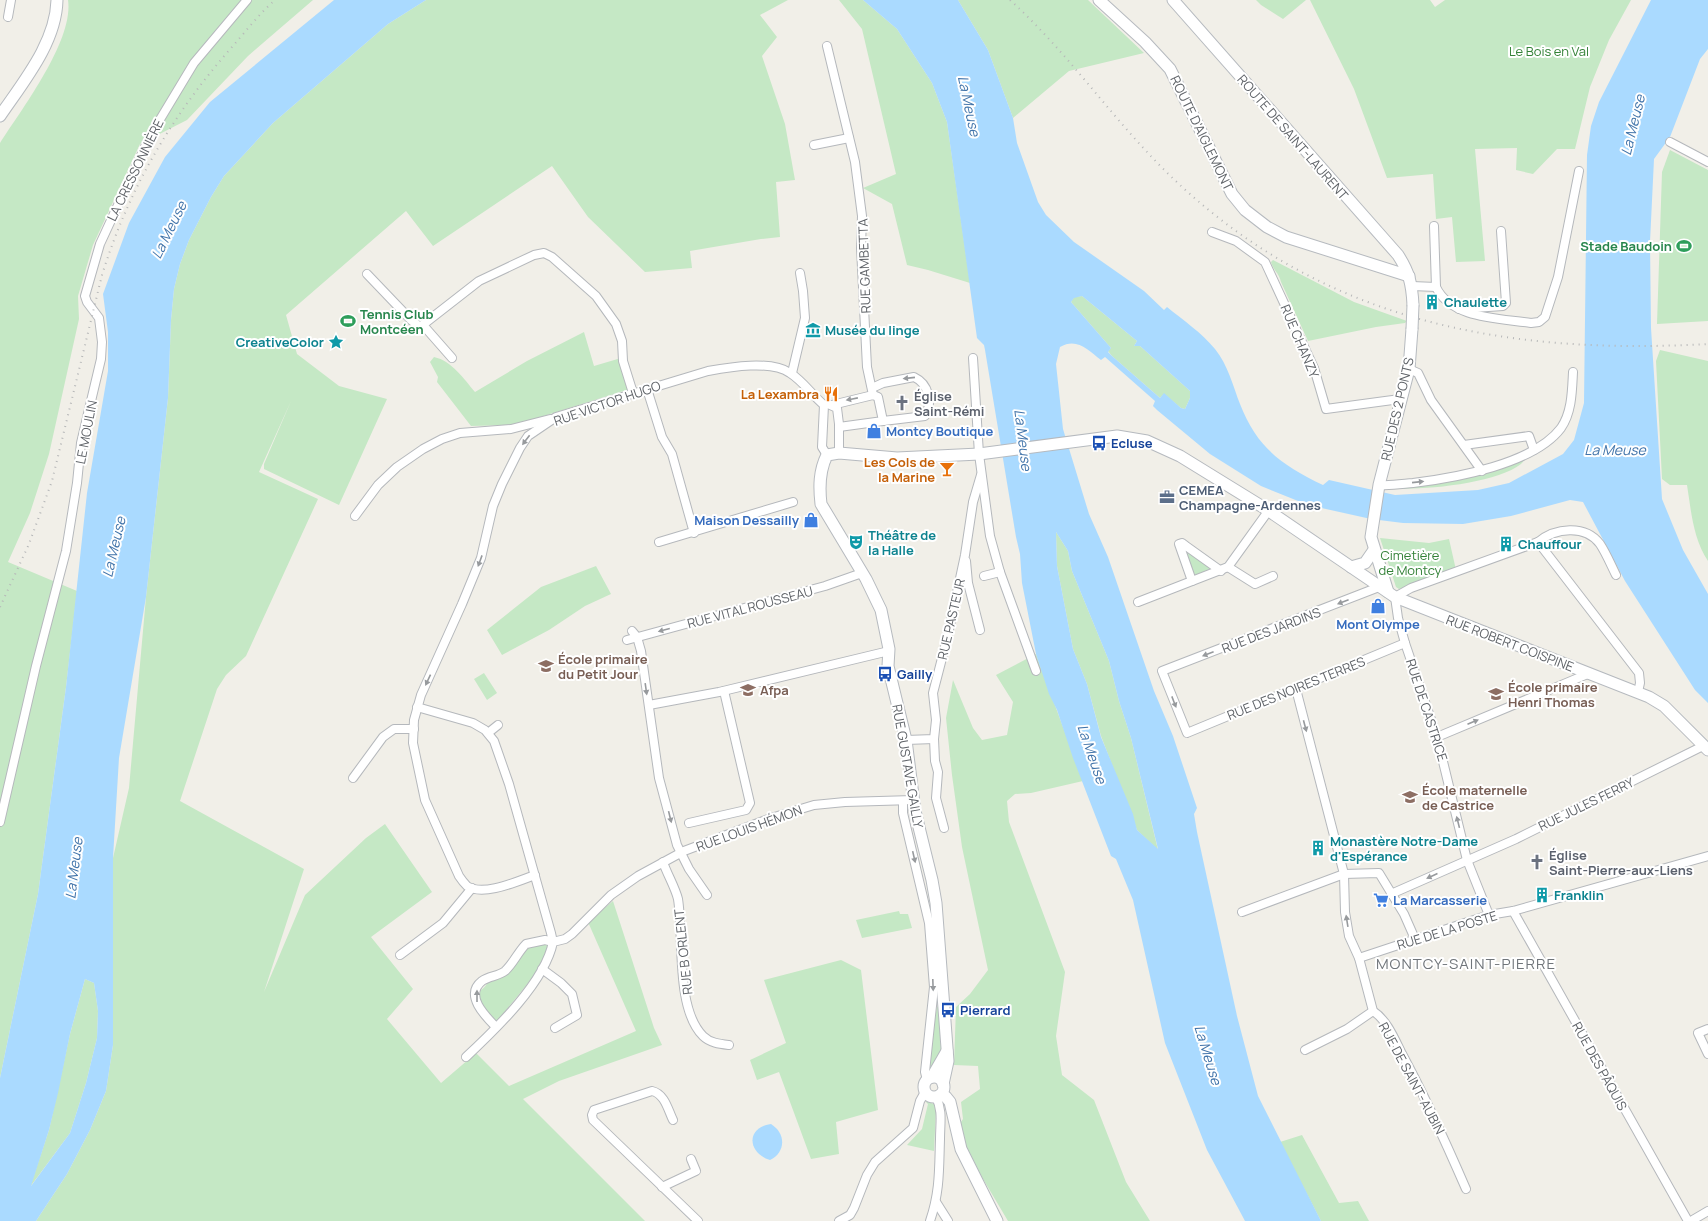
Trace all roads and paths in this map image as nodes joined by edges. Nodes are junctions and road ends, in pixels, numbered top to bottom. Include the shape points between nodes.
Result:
1 (11, 0) edge
2 (57, 0) edge
3 (247, 0) edge
4 (1099, 0) edge
5 (1173, 0) edge
6 (8, 17) dead end
7 (827, 46) dead end
8 (0, 116) edge
9 (850, 138) junction
10 (1670, 142) dead end
11 (814, 145) dead end
12 (1708, 162) edge
13 (1579, 171) dead end
14 (1434, 226) dead end
15 (1501, 231) dead end
16 (1212, 232) dead end
17 (800, 273) dead end
18 (367, 274) dead end
19 (1411, 281) junction
20 (1436, 287) junction
21 (1458, 309) junction
22 (97, 313) joint
23 (423, 325) junction
24 (452, 358) dead end
25 (973, 358) dead end
26 (1409, 369) junction
27 (1573, 372) dead end
28 (792, 373) junction
29 (647, 389) junction
30 (872, 392) junction
31 (633, 393) junction
32 (1400, 398) junction
33 (824, 405) junction
34 (832, 405) junction
35 (556, 417) junction
36 (883, 421) junction
37 (839, 428) junction
38 (1464, 445) junction
39 (1534, 450) junction
40 (833, 454) junction
41 (984, 454) junction
42 (1482, 470) junction
43 (982, 472) junction
44 (1379, 486) junction
45 (793, 502) dead end
46 (1269, 510) junction
47 (355, 516) dead end
48 (694, 533) junction
49 (659, 542) dead end
50 (1538, 542) junction
51 (1374, 550) junction
52 (965, 554) junction
53 (1350, 567) junction
54 (1224, 569) junction
55 (1000, 572) junction
56 (862, 573) junction
57 (1616, 575) dead end
58 (984, 576) dead end
59 (1273, 576) dead end
60 (1192, 582) junction
61 (1387, 592) junction
62 (1138, 602) dead end
63 (980, 630) dead end
64 (635, 634) junction
65 (627, 640) dead end
66 (1405, 643) junction
67 (889, 651) junction
68 (1036, 671) dead end
69 (1590, 673) junction
70 (1296, 689) junction
71 (724, 691) junction
72 (1638, 692) junction
73 (649, 705) junction
74 (417, 707) junction
75 (498, 725) dead end
76 (414, 729) junction
77 (1187, 733) joint
78 (488, 734) junction
79 (1438, 737) junction
80 (934, 739) junction
81 (906, 740) junction
82 (1706, 748) edge
83 (353, 778) dead end
84 (908, 800) junction
85 (0, 822) edge
86 (689, 823) dead end
87 (944, 828) dead end
88 (680, 853) junction
89 (1708, 856) edge
90 (1468, 860) junction
91 (663, 862) junction
92 (1344, 874) junction
93 (535, 875) junction
94 (472, 888) junction
95 (1391, 894) junction
96 (707, 895) dead end
97 (1513, 911) junction
98 (1242, 912) dead end
99 (1489, 915) junction
100 (1415, 939) junction
101 (553, 942) junction
102 (400, 955) dead end
103 (1359, 958) junction
104 (542, 969) junction
105 (1373, 1011) junction
106 (496, 1027) junction
107 (555, 1028) dead end
108 (1708, 1029) edge
109 (729, 1045) dead end
110 (1305, 1050) dead end
111 (947, 1051) junction
112 (1708, 1054) edge
113 (466, 1057) dead end
114 (929, 1078) junction
115 (943, 1084) junction
116 (925, 1092) junction
117 (938, 1096) junction
118 (673, 1120) dead end
119 (690, 1159) dead end
120 (662, 1187) junction
121 (1466, 1188) dead end
122 (936, 1202) junction
123 (1708, 1211) edge
124 (698, 1221) edge
125 (839, 1221) edge
126 (930, 1221) edge
127 (948, 1221) edge
128 (997, 1221) edge
129 (1688, 1221) edge
130 (1691, 1221) edge

1 - 6 street
2 - 8 street via 54,21 44,47
3 - 22 street, LA CRESSONNIÈRE via 194,63 150,136 100,244 89,278 86,298
4 - 19 street, ROUTE D'AIGLEMONT via 1146,42 1170,69 1222,176 1245,210 1267,227 1286,237
5 - 19 street, ROUTE DE SAINT-LAURENT via 1398,255
7 - 9 street, RUE GAMBETTA
9 - 11 street
9 - 30 street, RUE GAMBETTA via 862,216 861,248 867,367
10 - 12 street
13 - 21 street via 1558,277 1545,316 1540,322 1531,323
14 - 20 street
15 - 21 street via 1506,303 1503,306
16 - 32 street, RUE CHANZY via 1236,241 1264,262 1314,368 1326,409
17 - 28 street via 805,318
18 - 23 street via 411,320 420,327
19 - 20 street
19 - 26 street, RUE DES 2 PONTS, bridge via 1413,305
20 - 21 street via 1440,296
22 - 85 street, LE MOULIN via 101,332 101,359 81,443 66,551
23 - 24 street
23 - 31 street via 479,281 522,259 544,253 552,257 596,296 616,324 622,341 623,361
25 - 41 street
26 - 32 street, RUE DES 2 PONTS
26 - 38 street via 1418,373 1431,400
27 - 39 street via 1570,406 1566,418 1555,435
28 - 29 street, RUE VICTOR HUGO via 774,367 730,367
28 - 33 street, RUE VICTOR HUGO
29 - 31 street, RUE VICTOR HUGO
29 - 48 street via 662,437 672,454
30 -> 34 street
30 - 36 street, RUE GAMBETTA via 878,398
36 -> 30 street via 925,416 930,398 919,379 914,377 883,383
31 - 35 street, RUE VICTOR HUGO
32 - 44 street, RUE DES 2 PONTS
33 - 34 street
33 - 40 street via 822,447
34 - 37 street via 836,408
35 - 47 street via 511,429 460,433 423,448 378,485
35 -> 74 street, RUE VICTOR HUGO via 528,436 502,484 481,558
36 - 37 street
37 - 40 street
38 - 39 street via 1529,436
38 - 42 street
39 - 42 street
40 - 41 street, RUE ROBERT COISPINE via 897,458
40 - 56 street, RUE GUSTAVE GAILLY via 821,474 821,504
41 - 43 street
41 - 46 street, RUE ROBERT COISPINE via 1077,440 1117,436 1133,438 1163,447
44 -> 42 street via 1431,481
43 - 52 street, RUE PASTEUR via 973,502
43 - 55 street via 990,536
44 - 51 street, RUE DES 2 PONTS via 1370,537
45 - 48 street
46 - 53 street, RUE ROBERT COISPINE
46 - 54 street
48 - 49 street
50 - 57 street, RUE DES JARDINS via 1562,530 1585,532 1599,543
50 - 61 street, RUE DES JARDINS via 1411,588
50 - 72 street via 1639,673
51 - 53 street via 1365,563
51 - 61 street, RUE DES 2 PONTS
52 - 63 street via 968,583
52 - 80 street, RUE PASTEUR via 933,693 936,720
53 - 61 street, RUE ROBERT COISPINE
54 - 59 street via 1255,584
54 - 60 street
54 - 60 street via 1182,543 1179,544
55 - 58 street
55 - 68 street
56 -> 64 street, RUE VITAL ROUSSEAU via 825,586
56 - 67 street, RUE GUSTAVE GAILLY via 881,610
60 - 62 street
61 - 66 street, RUE DE CASTRICE
61 - 69 street, RUE ROBERT COISPINE
61 -> 77 street, RUE DES JARDINS via 1162,671
64 - 65 street, RUE VITAL ROUSSEAU
64 -> 73 street
66 - 70 street, RUE DES NOIRES TERRES
66 - 79 street, RUE DE CASTRICE
67 - 71 street
67 - 81 street, RUE GUSTAVE GAILLY via 888,666
69 - 72 street, RUE ROBERT COISPINE
79 -> 69 street
70 - 77 street, RUE DES NOIRES TERRES
70 -> 92 street, RUE DE SAINT-AUBIN
71 - 73 street
71 - 86 street via 750,803 746,810
72 - 82 street, RUE ROBERT COISPINE via 1664,706
73 -> 88 street via 659,778
74 - 76 street, RUE VICTOR HUGO
74 - 78 street via 473,723
75 - 78 street
76 - 83 street via 394,729 383,737
76 - 94 street, RUE VICTOR HUGO via 414,743 425,800 459,876
78 - 93 street via 494,741
90 -> 79 street, RUE DE CASTRICE
80 - 81 street
80 - 87 street, RUE PASTEUR via 938,772 936,798
81 - 84 street, RUE GUSTAVE GAILLY
82 - 90 street, RUE JULES FERRY
84 - 88 street, RUE LOUIS HÉMON via 814,805 785,813
84 - 111 street, RUE GUSTAVE GAILLY via 936,903
84 -> 114 street, RUE GUSTAVE GAILLY via 905,819 929,923 934,987 925,1072
88 - 91 street, RUE LOUIS HÉMON
88 - 96 street
89 - 97 street, RUE DE LA POSTE
90 -> 95 street, RUE JULES FERRY
90 - 99 street, RUE DE CASTRICE
91 - 101 street, RUE LOUIS HÉMON via 611,895 572,934
91 - 109 street, RUE B ORLENT via 678,898 681,967 688,1007 694,1024 704,1037 714,1043
92 - 95 street via 1379,873
92 - 98 street
103 -> 92 street, RUE DE SAINT-AUBIN via 1349,936 1345,912
93 - 94 street via 488,890
93 - 101 street
94 - 102 street via 443,924
95 - 100 street via 1404,914
97 - 99 street, RUE DE LA POSTE
97 - 129 street, RUE DES PÂQUIS
99 - 100 street, RUE DE LA POSTE
100 - 103 street, RUE DE LA POSTE
101 - 104 street via 551,954
106 -> 101 street via 477,1004 477,986 483,980 504,972 526,944 545,940
103 - 105 street, RUE DE SAINT-AUBIN
104 - 106 street
104 - 107 street via 572,994 577,1015
105 - 110 street via 1347,1029
105 - 121 street, RUE DE SAINT-AUBIN via 1386,1026 1413,1074
106 - 113 street
108 - 112 street via 1698,1033
111 - 114 street
111 - 115 street, RUE GUSTAVE GAILLY via 947,1070
114 - 115 street via 940,1079
114 - 116 street via 924,1085
115 - 117 street via 943,1090
116 - 117 street via 930,1096
116 - 125 street via 913,1128 875,1162 850,1215
117 - 122 street via 941,1113 940,1173
117 - 128 street via 946,1097 950,1102 961,1149
118 - 120 street via 662,1097 652,1091 594,1110 592,1115 593,1120
119 - 120 street via 696,1171
120 - 124 street
122 - 126 street
122 - 127 street
123 - 130 street

